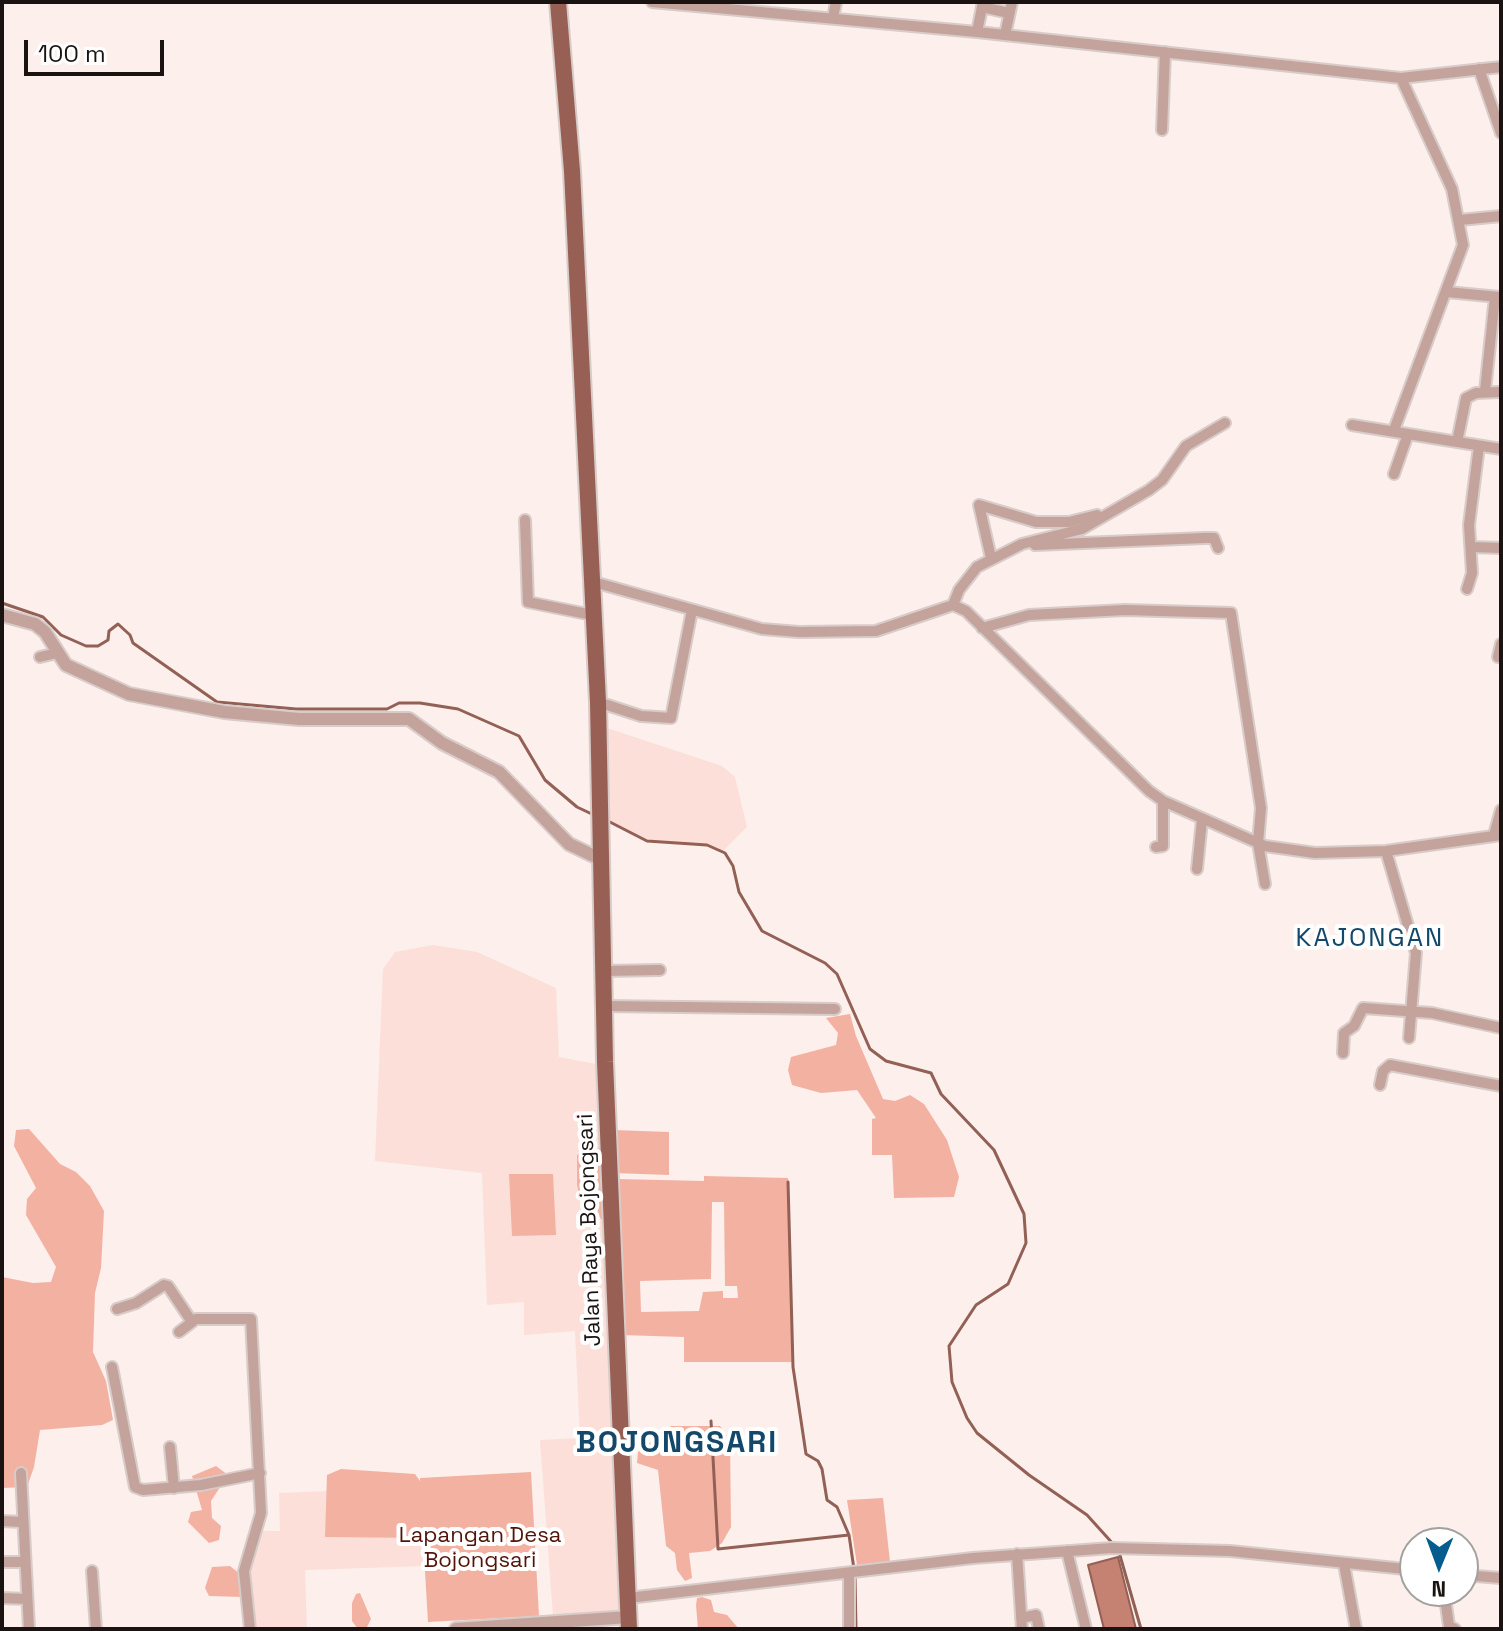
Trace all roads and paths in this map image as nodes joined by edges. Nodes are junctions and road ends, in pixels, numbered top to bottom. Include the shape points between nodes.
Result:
1 (558, 2) edge
2 (652, 2) edge
3 (836, 2) edge
4 (982, 4) edge
5 (1010, 8) edge
6 (833, 18) junction
7 (977, 32) junction
8 (1005, 35) junction
9 (1165, 52) junction
10 (1501, 67) edge
11 (1479, 69) junction
12 (1401, 78) junction
13 (1162, 130) dead end
14 (1501, 133) edge
15 (1501, 216) edge
16 (1460, 220) junction
17 (1447, 292) junction
18 (1498, 297) edge
19 (1485, 391) junction
20 (1499, 392) edge
21 (1225, 423) dead end
22 (1352, 425) dead end
23 (1394, 430) junction
24 (1408, 434) junction
25 (1457, 442) junction
26 (1479, 446) junction
27 (1501, 449) edge
28 (1394, 474) dead end
29 (1110, 511) junction
30 (525, 520) dead end
31 (1022, 544) junction
32 (1472, 547) junction
33 (1218, 548) dead end
34 (1501, 548) edge
35 (991, 558) junction
36 (590, 581) junction
37 (1467, 589) dead end
38 (953, 605) junction
39 (692, 610) junction
40 (2, 615) edge
41 (592, 615) junction
42 (982, 628) junction
43 (1501, 644) edge
44 (1498, 657) dead end
45 (598, 702) junction
46 (1163, 801) junction
47 (1501, 810) edge
48 (1202, 820) junction
49 (1497, 835) edge
50 (1258, 843) junction
51 (1156, 847) dead end
52 (1386, 851) junction
53 (602, 860) junction
54 (1197, 869) dead end
55 (1265, 884) dead end
56 (660, 970) dead end
57 (604, 971) junction
58 (604, 1006) junction
59 (835, 1009) dead end
60 (1412, 1011) junction
61 (1501, 1028) edge
62 (1409, 1038) dead end
63 (1343, 1053) dead end
64 (1380, 1085) dead end
65 (1501, 1086) edge
66 (117, 1309) dead end
67 (192, 1322) junction
68 (179, 1332) dead end
69 (112, 1367) dead end
70 (170, 1447) dead end
71 (21, 1473) dead end
72 (260, 1473) junction
73 (174, 1488) junction
74 (2, 1521) edge
75 (22, 1522) junction
76 (1067, 1551) junction
77 (1017, 1554) junction
78 (2, 1562) edge
79 (24, 1562) junction
80 (1344, 1564) junction
81 (1399, 1569) edge
82 (92, 1571) dead end
83 (853, 1573) junction
84 (1479, 1576) edge
85 (1501, 1578) edge
86 (2, 1598) edge
87 (628, 1598) junction
88 (27, 1599) junction
89 (1446, 1607) edge
90 (629, 1623) edge
91 (1022, 1624) edge
92 (29, 1629) edge
93 (96, 1629) edge
94 (250, 1629) edge
95 (456, 1629) edge
96 (849, 1629) edge
97 (1039, 1629) edge
98 (1086, 1629) edge
99 (1356, 1629) edge
100 (1455, 1629) edge

1 - 36 main road, Jalan Raya Bojongsari via 572,171
2 - 6 street
3 - 6 street
4 - 5 street
4 - 7 street
5 - 8 street
6 - 7 street
7 - 8 street
8 - 9 street
9 - 12 street
9 - 13 street
10 - 11 street
11 - 12 street
11 - 14 street
12 - 16 street via 1452,189
15 - 16 street
16 - 17 street via 1463,245
17 - 18 street
17 - 23 street
18 - 19 street
19 - 20 street
19 - 25 street via 1466,398
21 - 29 street via 1186,446 1157,485
22 - 23 street
23 - 24 street
24 - 25 street
24 - 28 street
25 - 26 street
26 - 27 street
26 - 32 street via 1469,525
29 - 31 street via 1082,529
29 - 35 street via 1069,522 1036,522 979,505
30 - 41 street via 528,602
31 - 33 street via 1214,538
31 - 35 street
32 - 34 street
32 - 37 street
35 - 38 street via 977,567
36 - 39 street
36 - 41 main road, Jalan Raya Bojongsari
38 - 39 street via 852,634 762,629
38 - 42 street
39 - 45 street via 671,718 641,716
40 - 53 street via 35,624 45,632 49,655 121,691 224,712 299,719 409,719 499,772 569,844
41 - 45 main road, Jalan Raya Bojongsari
42 - 46 street
42 - 50 street via 1029,615 1125,610 1231,613 1261,808
43 - 44 street
45 - 53 main road, Jalan Raya Bojongsari
46 - 48 street
46 - 51 street via 1163,846
47 - 49 street
48 - 50 street
48 - 54 street
49 - 52 street
50 - 52 street via 1315,853
50 - 55 street
52 - 60 street via 1416,953
53 - 57 main road, Jalan Raya Bojongsari
56 - 57 street
57 - 58 main road, Jalan Raya Bojongsari
58 - 59 street
58 - 87 main road, Jalan Raya Bojongsari
60 - 61 street
60 - 62 street
60 - 63 street via 1363,1008 1344,1033
64 - 65 street via 1390,1065
66 - 67 street via 164,1285
67 - 68 street
67 - 72 street via 251,1319
69 - 73 street via 135,1487
70 - 73 street
71 - 75 street
72 - 73 street
72 - 94 street via 261,1513 244,1571
74 - 75 street
75 - 79 street
76 - 77 street
76 - 80 street via 1218,1550
76 - 98 street
77 - 83 street
77 - 91 street
78 - 79 street
79 - 88 street
80 - 81 street
80 - 99 street
82 - 93 street
83 - 87 street
83 - 96 street
84 - 85 street
86 - 88 street
87 - 90 main road, Jalan Raya Bojongsari
88 - 92 street
89 - 100 street via 1449,1626
90 - 95 street
91 - 97 street via 1036,1615

